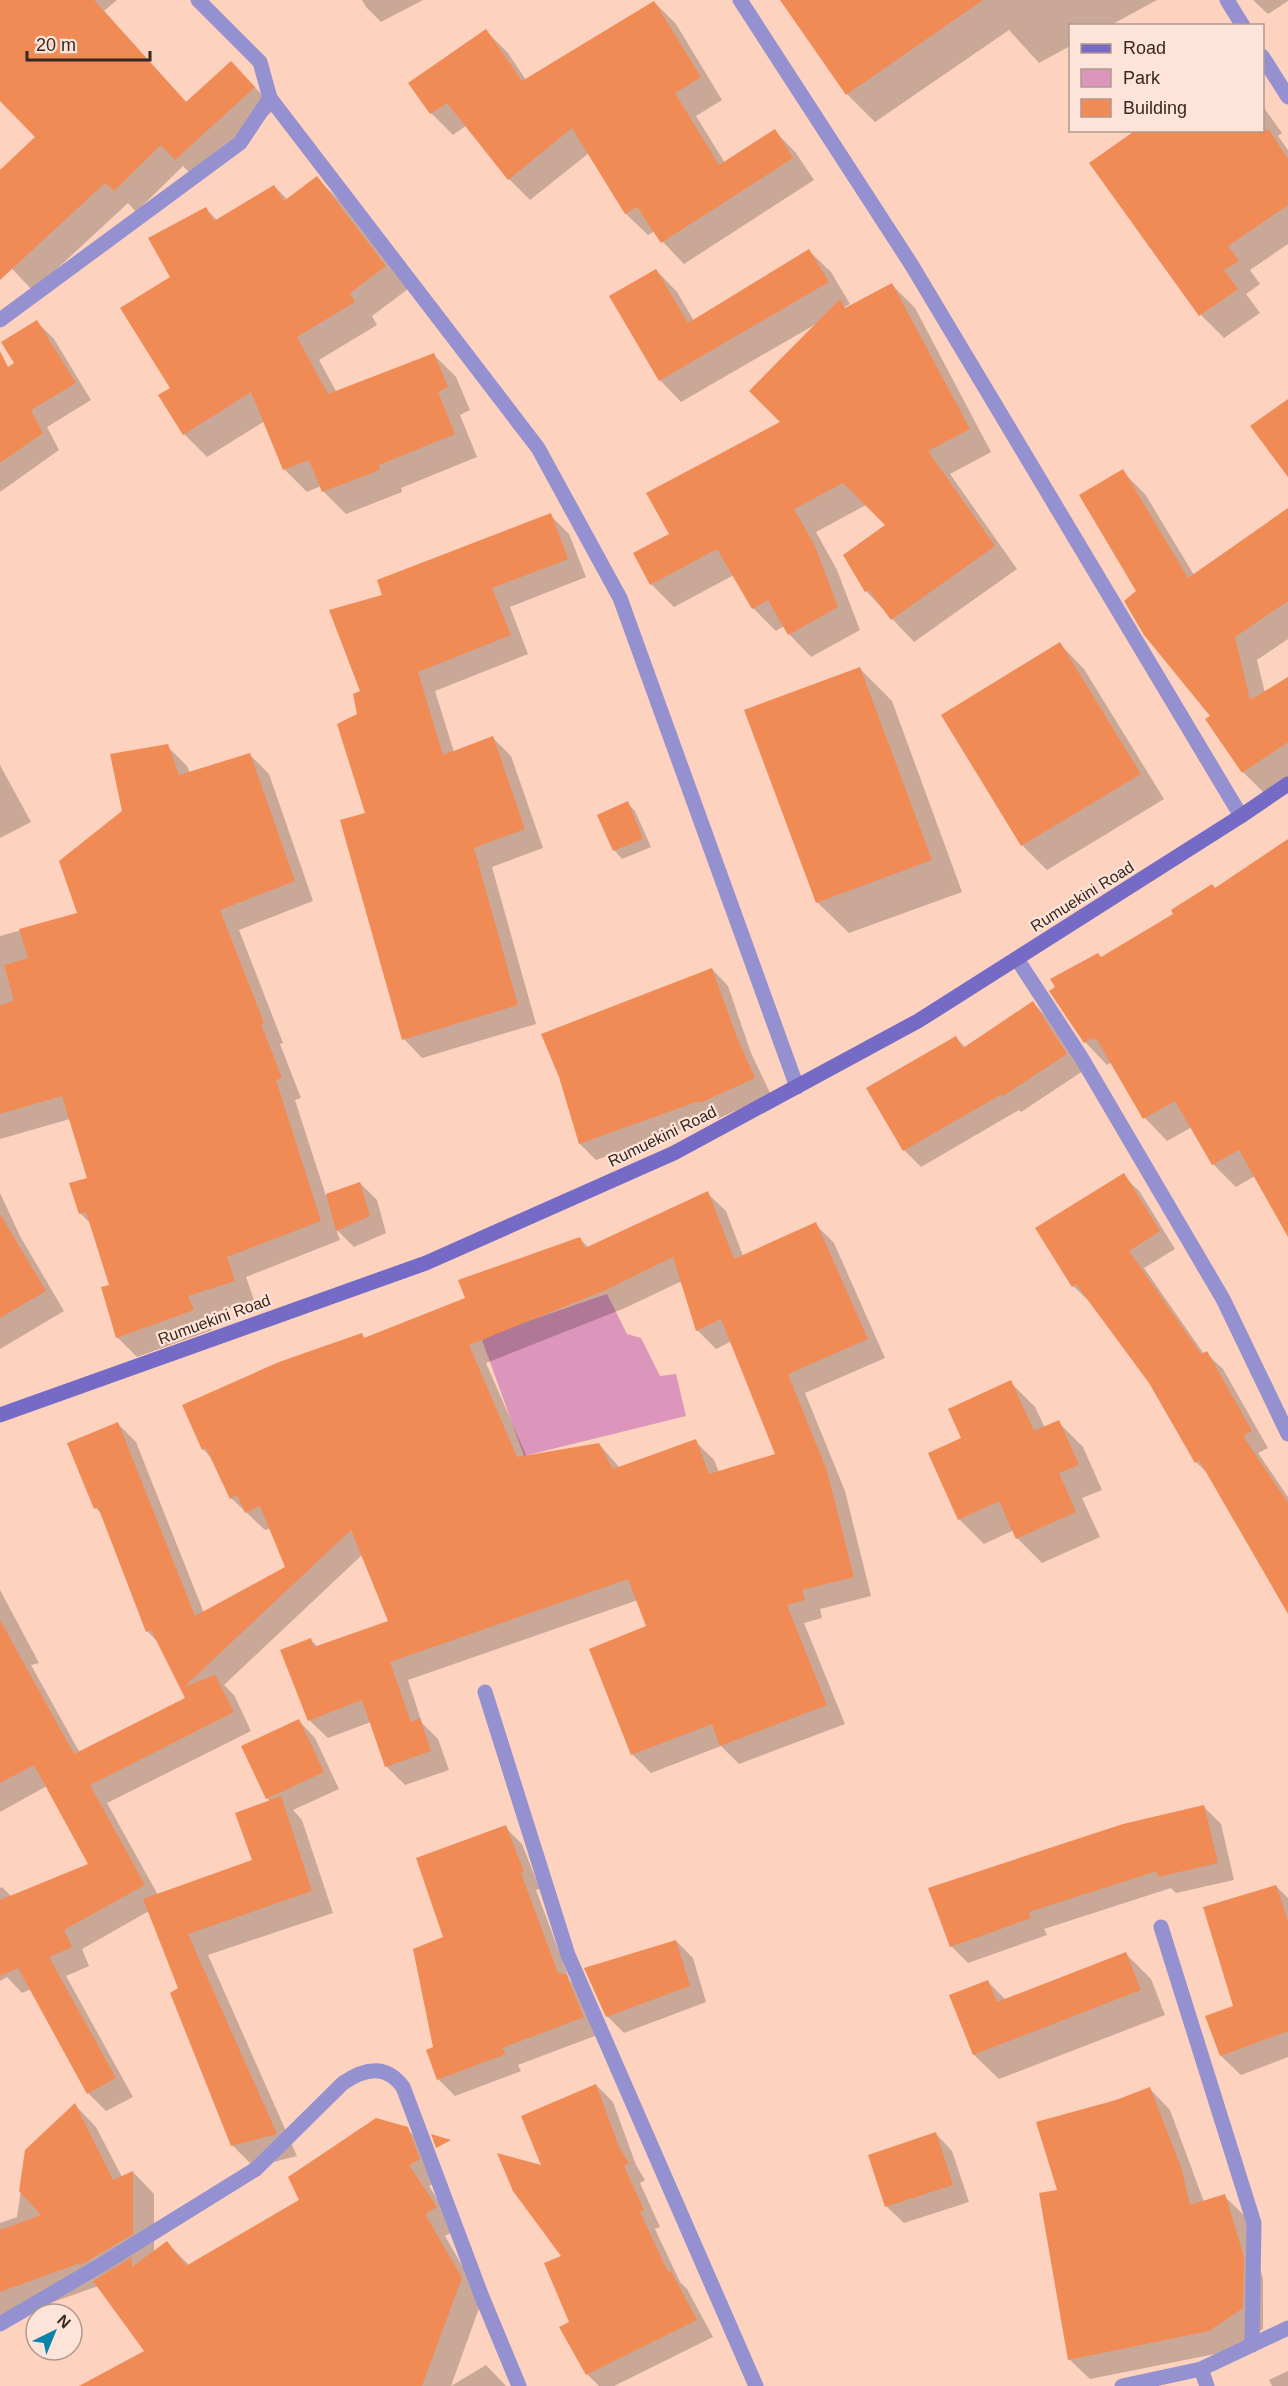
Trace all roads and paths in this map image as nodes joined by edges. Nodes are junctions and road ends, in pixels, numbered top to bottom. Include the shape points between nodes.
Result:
1 (198, 0) edge
2 (740, 0) edge
3 (1227, 0) edge
4 (1242, 24) edge
5 (1264, 58) edge
6 (1288, 97) edge
7 (270, 98) junction
8 (0, 320) edge
9 (1288, 784) edge
10 (1241, 816) junction
11 (1017, 959) junction
12 (797, 1087) junction
13 (0, 1415) edge
14 (1288, 1434) edge
15 (485, 1692) dead end
16 (1161, 1927) dead end
17 (0, 2324) edge
18 (1288, 2328) edge
19 (1252, 2345) junction
20 (1201, 2369) junction
21 (519, 2386) edge
22 (756, 2386) edge
23 (1122, 2386) edge
24 (1207, 2386) edge

1 - 7 street via 260,62
2 - 10 street via 911,264
3 - 4 street
5 - 6 street
7 - 8 street via 240,143
7 - 12 street via 538,448 620,598
9 - 10 street, Rumuekini Road
10 - 11 street, Rumuekini Road
11 - 12 street, Rumuekini Road via 918,1021
11 - 14 street via 1081,1057 1223,1299
12 - 13 street, Rumuekini Road via 674,1153 426,1263
15 - 22 street via 568,1955
16 - 19 street via 1254,2223
17 - 21 street via 256,2169 358,2073 386,2072 403,2087
18 - 19 street
19 - 20 street
20 - 23 street
20 - 24 street

